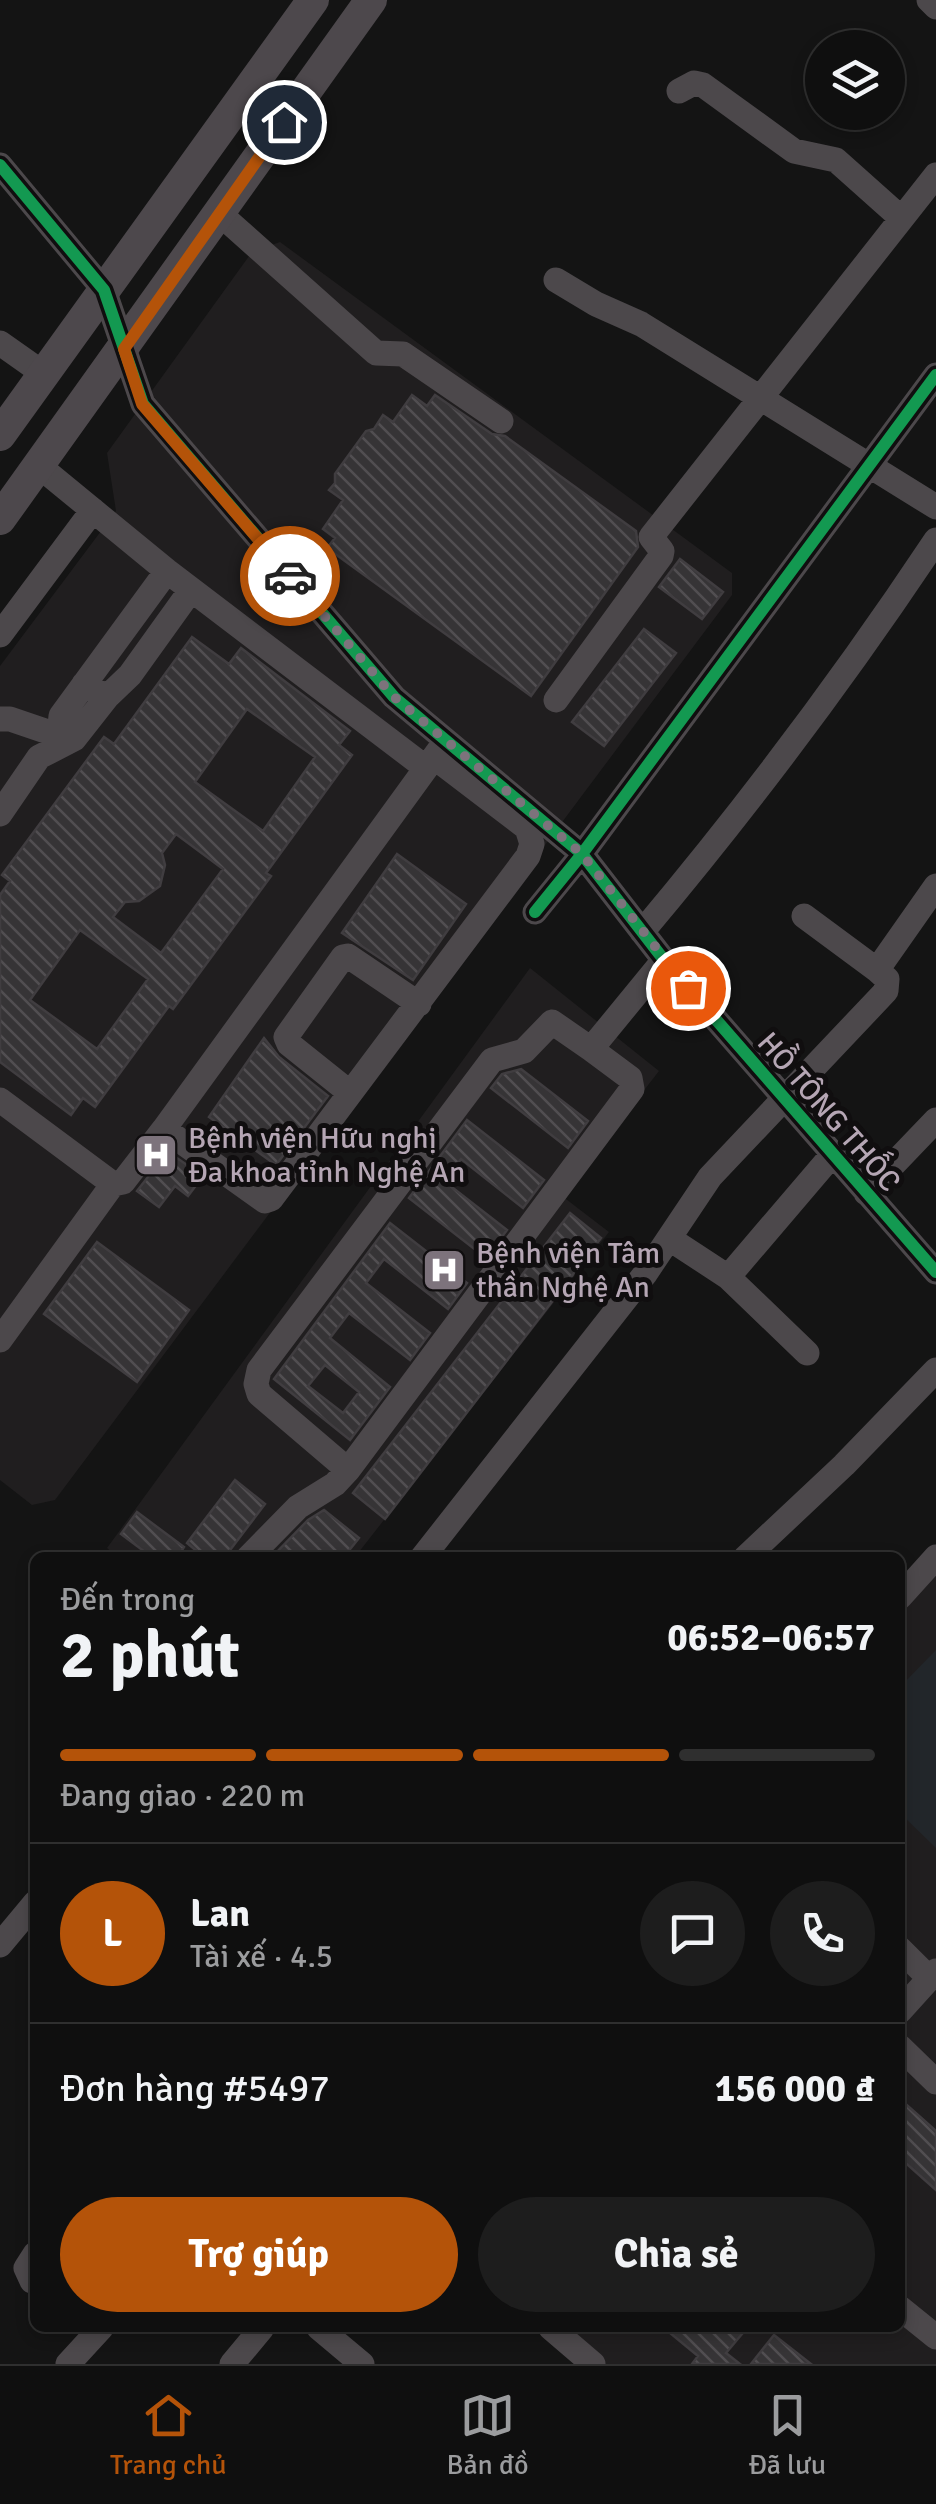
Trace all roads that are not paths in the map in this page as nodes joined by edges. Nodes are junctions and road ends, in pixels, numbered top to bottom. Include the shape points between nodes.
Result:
1 (313, 0) edge
2 (370, 0) edge
3 (929, 0) edge
4 (936, 6) edge
5 (679, 91) dead end
6 (0, 165) edge
7 (936, 175) edge
8 (220, 214) junction
9 (901, 218) junction
10 (556, 280) dead end
11 (104, 290) junction
12 (0, 343) edge
13 (124, 349) junction
14 (44, 374) junction
15 (936, 375) edge
16 (763, 397) junction
17 (501, 421) dead end
18 (0, 434) edge
19 (871, 465) junction
20 (38, 466) junction
21 (936, 507) edge
22 (93, 510) junction
23 (0, 519) edge
24 (936, 540) edge
25 (166, 571) junction
26 (192, 590) junction
27 (0, 636) edge
28 (96, 690) junction
29 (556, 700) dead end
30 (0, 719) edge
31 (58, 741) junction
32 (435, 756) junction
33 (0, 814) edge
34 (582, 854) junction
35 (936, 886) edge
36 (535, 912) dead end
37 (804, 916) dead end
38 (642, 932) junction
39 (664, 960) junction
40 (877, 970) junction
41 (419, 1004) junction
42 (591, 1048) junction
43 (350, 1092) junction
44 (785, 1099) junction
45 (0, 1100) edge
46 (936, 1120) edge
47 (164, 1129) junction
48 (833, 1154) junction
49 (113, 1184) junction
50 (866, 1192) junction
51 (670, 1239) junction
52 (936, 1272) edge
53 (728, 1277) junction
54 (0, 1340) edge
55 (807, 1353) dead end
56 (936, 1370) edge
57 (348, 1470) junction
58 (254, 1552) edge
59 (427, 1552) edge
60 (751, 1552) edge
61 (936, 1556) edge
62 (905, 1591) edge
63 (30, 1908) edge
64 (0, 1945) edge
65 (905, 1953) edge
66 (933, 1974) edge
67 (905, 2005) edge
68 (905, 2052) edge
69 (936, 2082) edge
70 (905, 2312) edge
71 (97, 2332) edge
72 (259, 2332) edge
73 (325, 2332) edge
74 (556, 2332) edge
75 (936, 2337) edge
76 (68, 2364) edge
77 (232, 2364) edge
78 (362, 2364) edge
79 (592, 2364) edge

1 - 11 main road
2 - 8 main road
3 - 4 street
5 - 9 street via 703,85 799,154 836,160
6 - 11 street, HỒ TÔNG THỐC
7 - 9 street
8 - 13 main road
8 - 17 street via 376,353 403,354
9 - 16 street
10 - 16 street
11 - 13 street, HỒ TÔNG THỐC
11 - 14 main road
12 - 14 street
13 - 20 main road
13 - 32 street, HỒ TÔNG THỐC via 142,404
14 - 18 main road
15 - 19 street
16 - 19 street
16 - 29 street via 657,530 651,540 661,556
19 - 21 street
19 - 34 street
20 - 22 street
20 - 23 main road
22 - 25 street
22 - 27 street
24 - 38 street via 746,806
25 - 26 street
25 - 28 street
26 - 28 street via 130,676
26 - 32 street
28 - 31 street via 61,716
30 - 31 street
31 - 33 street via 34,763
32 - 34 street, HỒ TÔNG THỐC
32 - 41 street via 522,823 532,844
32 - 47 street
34 - 36 street
34 - 38 street, HỒ TÔNG THỐC
35 - 40 street
37 - 40 street
38 - 39 street, HỒ TÔNG THỐC
39 - 42 street
39 - 44 street, HỒ TÔNG THỐC
40 - 44 street via 887,980 886,991
41 - 43 street
41 - 43 street via 343,957 286,1037
42 - 57 street via 630,1078 632,1090
42 - 57 street via 552,1022 524,1051 492,1060 258,1370 260,1394
43 - 47 street via 268,1202
44 - 48 street, HỒ TÔNG THỐC
44 - 51 street via 710,1178
45 - 49 street
46 - 50 street
47 - 49 street via 123,1182
48 - 50 street, HỒ TÔNG THỐC
48 - 53 street
49 - 54 street
50 - 52 street, HỒ TÔNG THỐC
51 - 53 street
51 - 59 street
53 - 55 street
56 - 60 street
57 - 58 street
61 - 62 street
63 - 64 street
65 - 66 street
66 - 67 street
68 - 69 street
70 - 75 street
71 - 76 street
72 - 77 street
73 - 78 street
74 - 79 street

